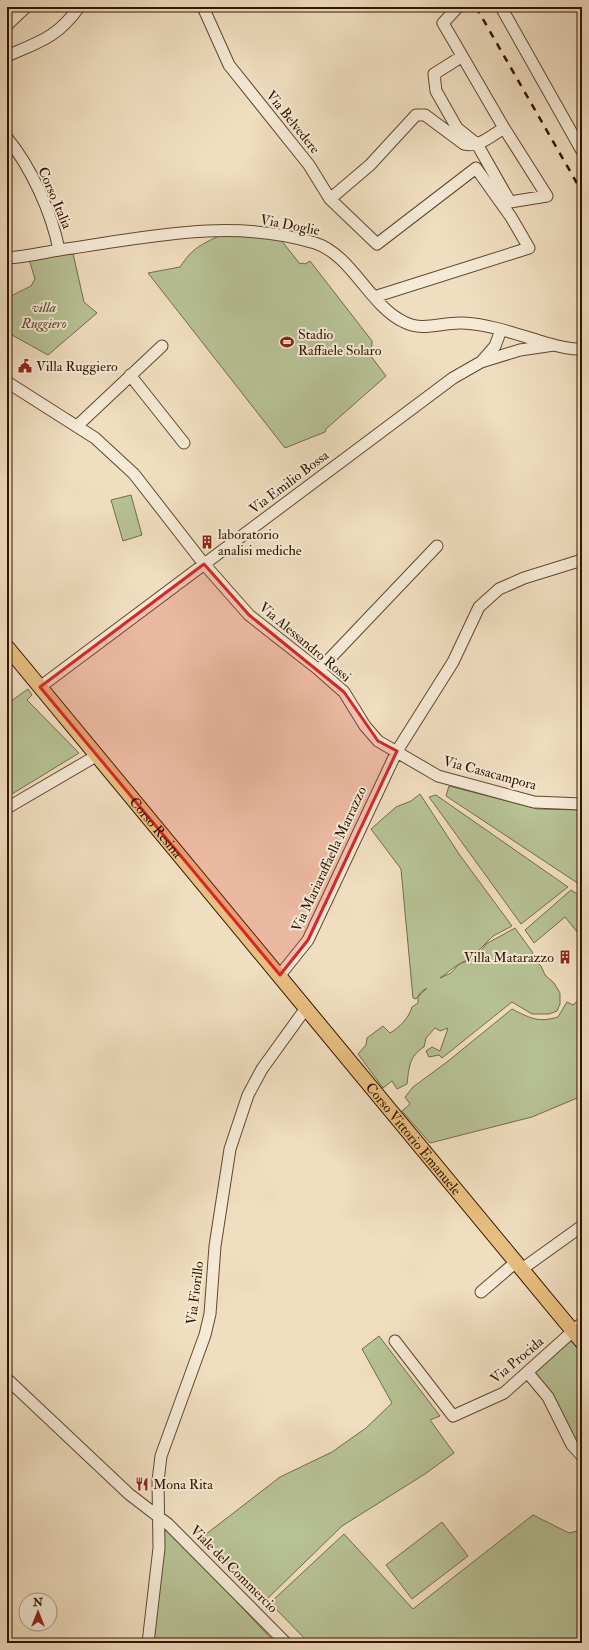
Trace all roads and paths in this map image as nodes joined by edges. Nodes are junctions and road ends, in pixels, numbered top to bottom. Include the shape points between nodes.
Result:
1 (26, 7) edge
2 (79, 7) edge
3 (203, 7) edge
4 (500, 7) edge
5 (457, 8) edge
6 (7, 25) edge
7 (7, 56) edge
8 (461, 57) junction
9 (504, 128) junction
10 (7, 138) edge
11 (477, 144) junction
12 (582, 151) edge
13 (330, 199) junction
14 (59, 250) junction
15 (7, 258) edge
16 (374, 297) junction
17 (506, 332) junction
18 (554, 345) junction
19 (162, 346) dead end
20 (582, 350) edge
21 (502, 356) junction
22 (481, 362) junction
23 (130, 374) junction
24 (7, 382) edge
25 (77, 426) junction
26 (184, 443) dead end
27 (436, 546) dead end
28 (582, 560) edge
29 (204, 564) junction
30 (7, 647) edge
31 (319, 670) junction
32 (40, 687) junction
33 (396, 751) junction
34 (96, 756) junction
35 (582, 804) edge
36 (7, 808) edge
37 (280, 975) junction
38 (306, 1008) junction
39 (582, 1226) edge
40 (519, 1266) junction
41 (481, 1292) dead end
42 (579, 1332) edge
43 (395, 1341) dead end
44 (528, 1373) junction
45 (9, 1385) edge
46 (582, 1456) edge
47 (159, 1518) junction
48 (148, 1643) edge
49 (286, 1643) edge

1 - 6 street
2 - 7 street via 71,19 53,36
3 - 13 street, Via Belvedere via 229,65 309,165
4 - 12 street
5 - 8 street via 443,23
8 - 9 street
8 - 11 street via 434,74 436,92 457,128
9 - 11 street
9 - 11 street via 547,196 510,202
10 - 14 street, Corso Italia via 36,184
11 - 13 street via 464,144 425,115 416,115 370,164
13 - 16 street, Via Belvedere via 377,244 476,168 511,217 529,248
14 - 15 street, Via Doglie
14 - 16 street, Via Doglie via 222,227 315,243 326,248 337,256
16 - 17 street, Via Doglie via 404,323 419,327 462,323
17 - 18 street, Via Doglie
17 - 21 street via 510,345
17 - 22 street, Via Emilio Bossa
18 - 20 street, Via Doglie
18 - 21 street, Via Emilio Bossa via 520,350
19 - 23 street
21 - 22 street, Via Emilio Bossa
22 - 29 street, Via Emilio Bossa via 453,378
23 - 25 street
23 - 26 street
24 - 25 street, Via Alessandro Rossi
25 - 29 street, Via Alessandro Rossi via 134,474
27 - 31 street
28 - 33 street via 524,578 499,589 479,607 453,662
29 - 31 street, Via Alessandro Rossi via 248,615
29 - 32 street, Via Emilio Bossa
30 - 32 main road, Corso Resina
31 - 33 street, Via Alessandro Rossi via 344,692 365,726 378,741
32 - 34 main road, Corso Resina
33 - 35 street, Via Casacampora via 438,776 534,802
33 - 37 street, Via Mariaraffaella Marrazzo via 308,940
34 - 36 street
34 - 37 main road, Corso Resina
37 - 38 main road, Corso Resina
38 - 40 main road, Corso Vittorio Emanuele
38 - 47 street, Via Fiorillo via 262,1069 248,1095 230,1149 215,1246 210,1314 205,1335 161,1456 158,1481
39 - 40 street
40 - 41 street
40 - 42 main road, Corso Vittorio Emanuele
42 - 44 street, Via Procida
43 - 44 street, Via Procida via 454,1416 504,1393
44 - 46 street via 548,1397 572,1445
45 - 47 street, Viale del Commercio
47 - 48 street, Via Fiorillo via 159,1548
47 - 49 street, Viale del Commercio

